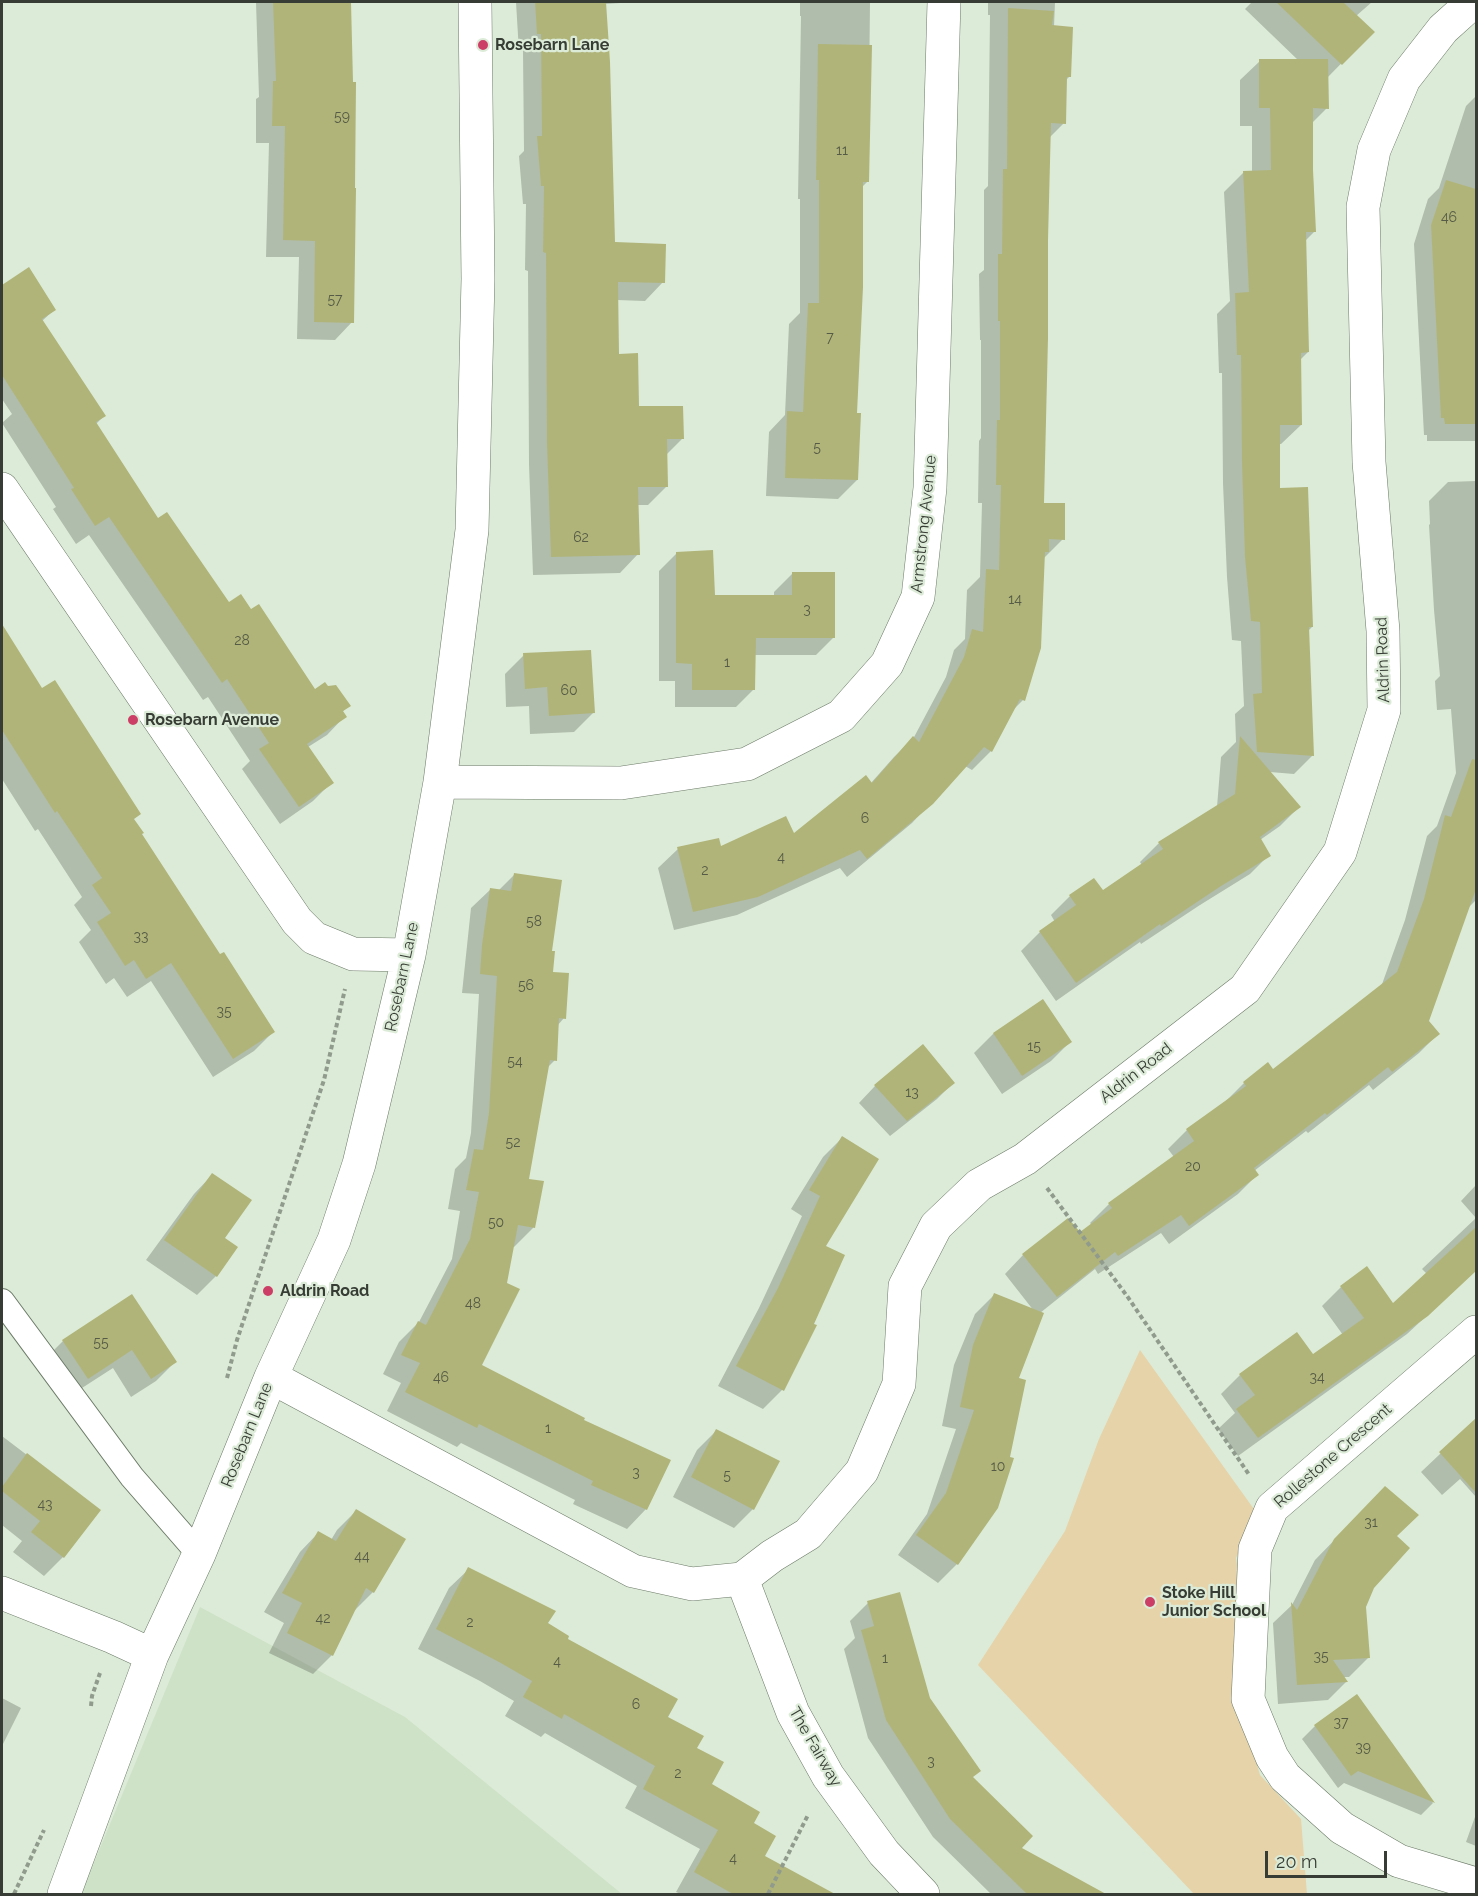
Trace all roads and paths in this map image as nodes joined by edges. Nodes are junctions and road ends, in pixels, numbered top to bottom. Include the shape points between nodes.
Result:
1 (475, 2) edge
2 (944, 2) edge
3 (1473, 2) edge
4 (2, 489) edge
5 (440, 782) junction
6 (409, 955) junction
7 (1025, 1159) junction
8 (2, 1301) edge
9 (1476, 1332) edge
10 (271, 1377) junction
11 (1272, 1508) junction
12 (199, 1554) junction
13 (742, 1579) junction
14 (2, 1593) edge
15 (152, 1655) junction
16 (828, 1776) junction
17 (1476, 1884) edge
18 (64, 1894) edge
19 (768, 1894) edge
20 (923, 1894) edge

1 - 5 street, Rosebarn Lane via 478,279 472,530
2 - 5 street, Armstrong Avenue via 930,488 918,597 887,664 841,716 747,764 621,783
3 - 7 street, Aldrin Road via 1443,29 1404,79 1374,150 1363,207 1369,462 1383,632 1384,710 1340,852 1245,989
4 - 6 street via 297,921 314,938 352,954
5 - 6 street, Rosebarn Lane
6 - 10 street, Rosebarn Lane via 359,1164 338,1229
7 - 11 path via 1127,1296
7 - 13 street, Aldrin Road via 979,1185 936,1226 905,1287 899,1384 862,1471 808,1534
8 - 12 lane via 132,1477
9 - 11 street, Rollestone Crescent
10 - 12 street, Rosebarn Lane
10 - 13 street via 633,1571 692,1584
11 - 17 street, Rollestone Crescent via 1255,1549 1248,1700 1272,1757 1286,1777 1342,1828 1399,1862
12 - 15 street, Rosebarn Lane
13 - 16 street, The Fairway via 793,1713
14 - 15 street
15 - 18 street, Rosebarn Lane
16 - 19 path
16 - 20 street, The Fairway via 884,1853

